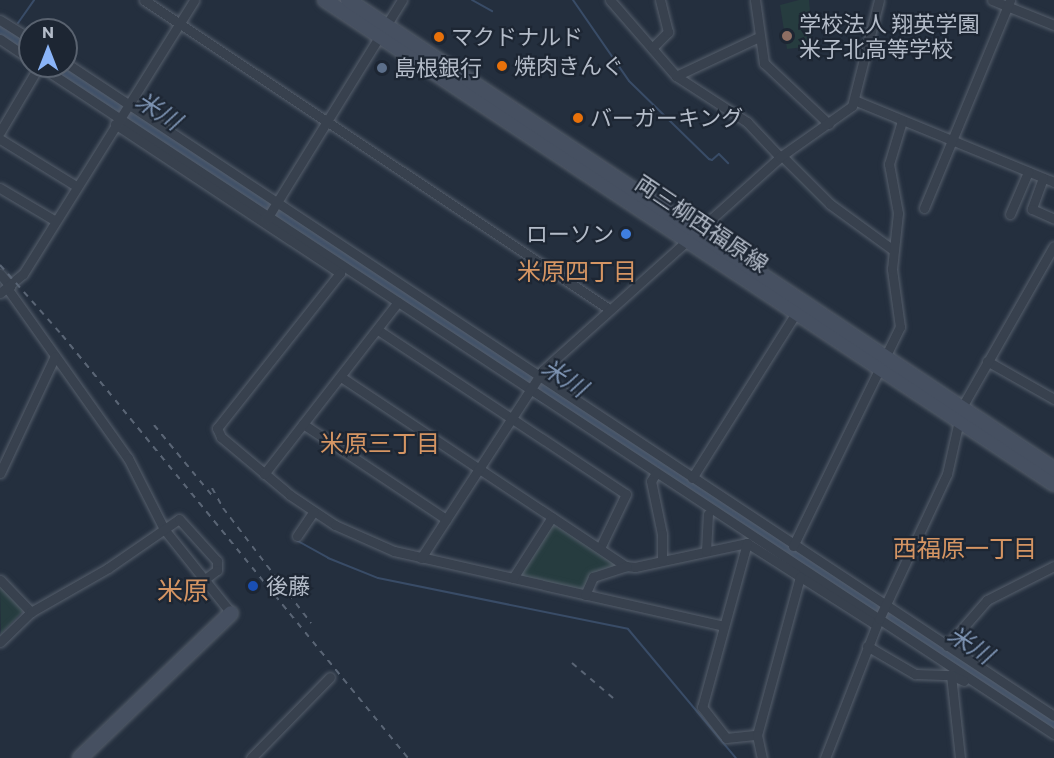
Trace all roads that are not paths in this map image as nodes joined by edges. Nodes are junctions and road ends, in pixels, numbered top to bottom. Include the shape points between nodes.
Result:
1 (144, 0) edge
2 (194, 0) edge
3 (325, 0) edge
4 (348, 0) edge
5 (402, 0) edge
6 (610, 0) edge
7 (660, 0) edge
8 (755, 0) edge
9 (879, 0) edge
10 (992, 0) edge
11 (1009, 3) edge
12 (0, 20) edge
13 (179, 23) junction
14 (1054, 25) edge
15 (382, 30) junction
16 (18, 31) edge
17 (759, 37) junction
18 (0, 39) edge
19 (652, 48) junction
20 (18, 51) edge
21 (78, 71) edge
22 (676, 76) junction
23 (32, 78) edge
24 (57, 78) edge
25 (854, 100) junction
26 (127, 105) junction
27 (118, 120) junction
28 (902, 121) junction
29 (328, 122) junction
30 (829, 124) junction
31 (0, 132) edge
32 (0, 139) edge
33 (951, 140) junction
34 (782, 157) junction
35 (1028, 172) junction
36 (1044, 178) junction
37 (1054, 182) edge
38 (76, 186) junction
39 (0, 188) edge
40 (277, 203) junction
41 (924, 208) dead end
42 (1010, 214) dead end
43 (267, 219) junction
44 (1054, 219) edge
45 (54, 220) junction
46 (692, 235) junction
47 (1054, 246) edge
48 (893, 250) junction
49 (0, 274) edge
50 (6, 289) edge
51 (398, 302) junction
52 (609, 309) junction
53 (797, 311) junction
54 (378, 330) junction
55 (55, 356) junction
56 (987, 361) junction
57 (885, 363) junction
58 (341, 377) junction
59 (537, 378) junction
60 (530, 390) junction
61 (1054, 399) edge
62 (960, 413) junction
63 (512, 417) junction
64 (303, 424) junction
65 (479, 469) junction
66 (1054, 469) edge
67 (0, 473) edge
68 (656, 473) junction
69 (264, 474) junction
70 (692, 478) junction
71 (1054, 484) edge
72 (312, 512) junction
73 (708, 514) dead end
74 (552, 517) junction
75 (446, 519) junction
76 (164, 529) junction
77 (297, 536) dead end
78 (747, 543) junction
79 (793, 546) junction
80 (600, 548) junction
81 (706, 551) junction
82 (421, 558) junction
83 (662, 561) junction
84 (626, 566) junction
85 (1054, 566) edge
86 (800, 577) junction
87 (513, 578) junction
88 (205, 579) junction
89 (0, 580) edge
90 (585, 595) junction
91 (885, 607) junction
92 (32, 612) junction
93 (231, 613) joint
94 (878, 621) junction
95 (724, 626) junction
96 (0, 642) edge
97 (867, 646) junction
98 (947, 646) junction
99 (951, 675) junction
100 (330, 677) dead end
101 (985, 684) junction
102 (1002, 707) dead end
103 (1044, 718) edge
104 (1054, 734) edge
105 (757, 735) junction
106 (80, 758) edge
107 (250, 758) edge
108 (762, 758) edge
109 (825, 758) edge
110 (960, 758) edge

1 - 13 street
2 - 13 street
3 - 15 main road, 両三柳西福原線
4 - 15 main road, 両三柳西福原線
5 - 15 street
6 - 19 street
7 - 19 street via 668,32
8 - 17 street
9 - 25 street
10 - 11 street
11 - 14 street
11 - 33 street
12 - 16 street
13 - 26 street
13 - 29 street
15 - 29 street
15 - 46 main road, 両三柳西福原線
17 - 22 street
17 - 30 street via 764,63
18 - 20 street
19 - 22 street
21 - 26 street
22 - 34 street via 747,122
23 - 31 street
24 - 27 street
25 - 28 street
25 - 30 street
26 - 27 street
26 - 40 street
27 - 38 street
27 - 43 street
28 - 33 street
28 - 48 street via 889,164 898,213
29 - 40 street
29 - 52 street
30 - 34 street
32 - 38 street
33 - 35 street
33 - 41 street
34 - 46 street
34 - 48 street via 830,204
35 - 36 street
35 - 42 street
36 - 37 street
36 - 44 street via 1032,209
38 - 45 street
39 - 45 street
40 - 43 street
40 - 59 street
43 - 51 street
43 - 69 street via 340,273 217,428 221,437
45 - 50 street via 23,274
46 - 52 street
46 - 53 main road, 両三柳西福原線
46 - 57 main road, 両三柳西福原線
47 - 56 street
48 - 57 street via 900,327
49 - 50 street
50 - 55 street
51 - 54 street
51 - 60 street
52 - 59 street
53 - 57 main road, 両三柳西福原線
53 - 70 street
54 - 58 street
54 - 63 street
55 - 67 street
55 - 76 street via 128,458
56 - 61 street
56 - 62 street
57 - 62 main road, 両三柳西福原線
57 - 79 street
58 - 64 street
58 - 65 street
59 - 60 street
59 - 70 street
60 - 63 street
60 - 68 street
62 - 66 main road, 両三柳西福原線
62 - 71 main road, 両三柳西福原線
62 - 91 street via 947,474
63 - 65 street
63 - 80 street via 626,494
64 - 69 street
64 - 75 street
65 - 74 street
65 - 75 street
68 - 83 street via 651,481 662,534
68 - 94 street
69 - 72 street
70 - 79 street
72 - 77 street
72 - 82 street via 370,542
73 - 81 street
74 - 80 street
74 - 87 street
75 - 82 street
76 - 88 street
76 - 88 street via 182,520 217,561 217,570
76 - 92 street via 108,568
78 - 81 street
78 - 86 street
78 - 95 street
79 - 91 street
80 - 84 street
81 - 83 street
82 - 87 street
83 - 84 street
84 - 90 street via 593,577
85 - 98 street via 987,600
86 - 94 street
86 - 105 street
87 - 90 street
88 - 93 street
89 - 92 street
90 - 95 street
91 - 94 street
91 - 98 street
92 - 96 street
93 - 106 main road
94 - 97 street
94 - 101 street
95 - 105 street via 702,709 728,739
97 - 99 street via 915,674
97 - 109 street
98 - 101 street
99 - 101 street
99 - 110 street
100 - 107 street
101 - 102 street
101 - 103 street
101 - 103 street
103 - 104 street
105 - 108 street

